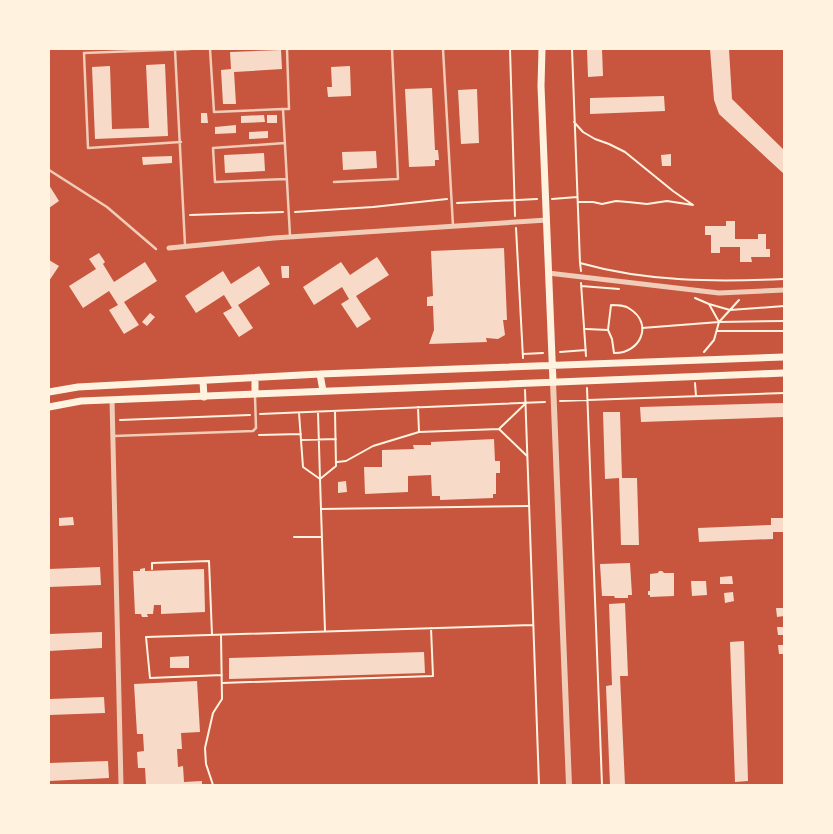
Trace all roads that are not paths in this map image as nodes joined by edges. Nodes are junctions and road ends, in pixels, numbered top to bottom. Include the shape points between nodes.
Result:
1 (190, 49) edge
2 (210, 49) edge
3 (287, 49) edge
4 (392, 49) edge
5 (443, 49) edge
6 (542, 49) edge
7 (175, 50) edge
8 (283, 109) junction
9 (181, 142) junction
10 (285, 143) junction
11 (49, 170) edge
12 (286, 178) junction
13 (334, 182) dead end
14 (547, 220) junction
15 (453, 226) junction
16 (290, 237) junction
17 (185, 246) junction
18 (169, 248) dead end
19 (156, 249) dead end
20 (548, 273) junction
21 (784, 290) edge
22 (784, 357) edge
23 (552, 366) junction
24 (784, 373) edge
25 (320, 374) junction
26 (255, 378) junction
27 (203, 381) junction
28 (553, 382) junction
29 (78, 387) junction
30 (323, 391) junction
31 (49, 392) edge
32 (255, 394) junction
33 (204, 397) junction
34 (112, 400) junction
35 (81, 401) junction
36 (49, 407) edge
37 (114, 436) junction
38 (121, 785) edge
39 (569, 785) edge

1 - 7 lane
2 - 8 lane via 214,112
3 - 8 lane via 289,108
4 - 13 lane via 398,179
5 - 15 lane
6 - 14 main road
7 - 9 lane
7 - 9 lane via 84,53 88,148
8 - 10 lane
9 - 17 lane
10 - 12 lane
10 - 12 lane via 213,148 215,182
11 - 19 lane via 107,207
12 - 16 lane
14 - 15 street
14 - 20 main road
15 - 16 street
16 - 17 street
17 - 18 street
20 - 21 street via 719,293
20 - 23 main road
22 - 23 main road
23 - 25 main road
23 - 28 main road
24 - 28 main road
25 - 26 main road
25 - 30 main road
26 - 27 main road
26 - 32 main road
27 - 29 main road
27 - 33 main road
28 - 30 main road
28 - 39 street
29 - 31 main road
29 - 35 main road
30 - 32 main road
32 - 33 main road
32 - 37 lane via 256,428 253,431
33 - 34 main road
34 - 35 main road
34 - 37 street
35 - 36 main road
37 - 38 street

